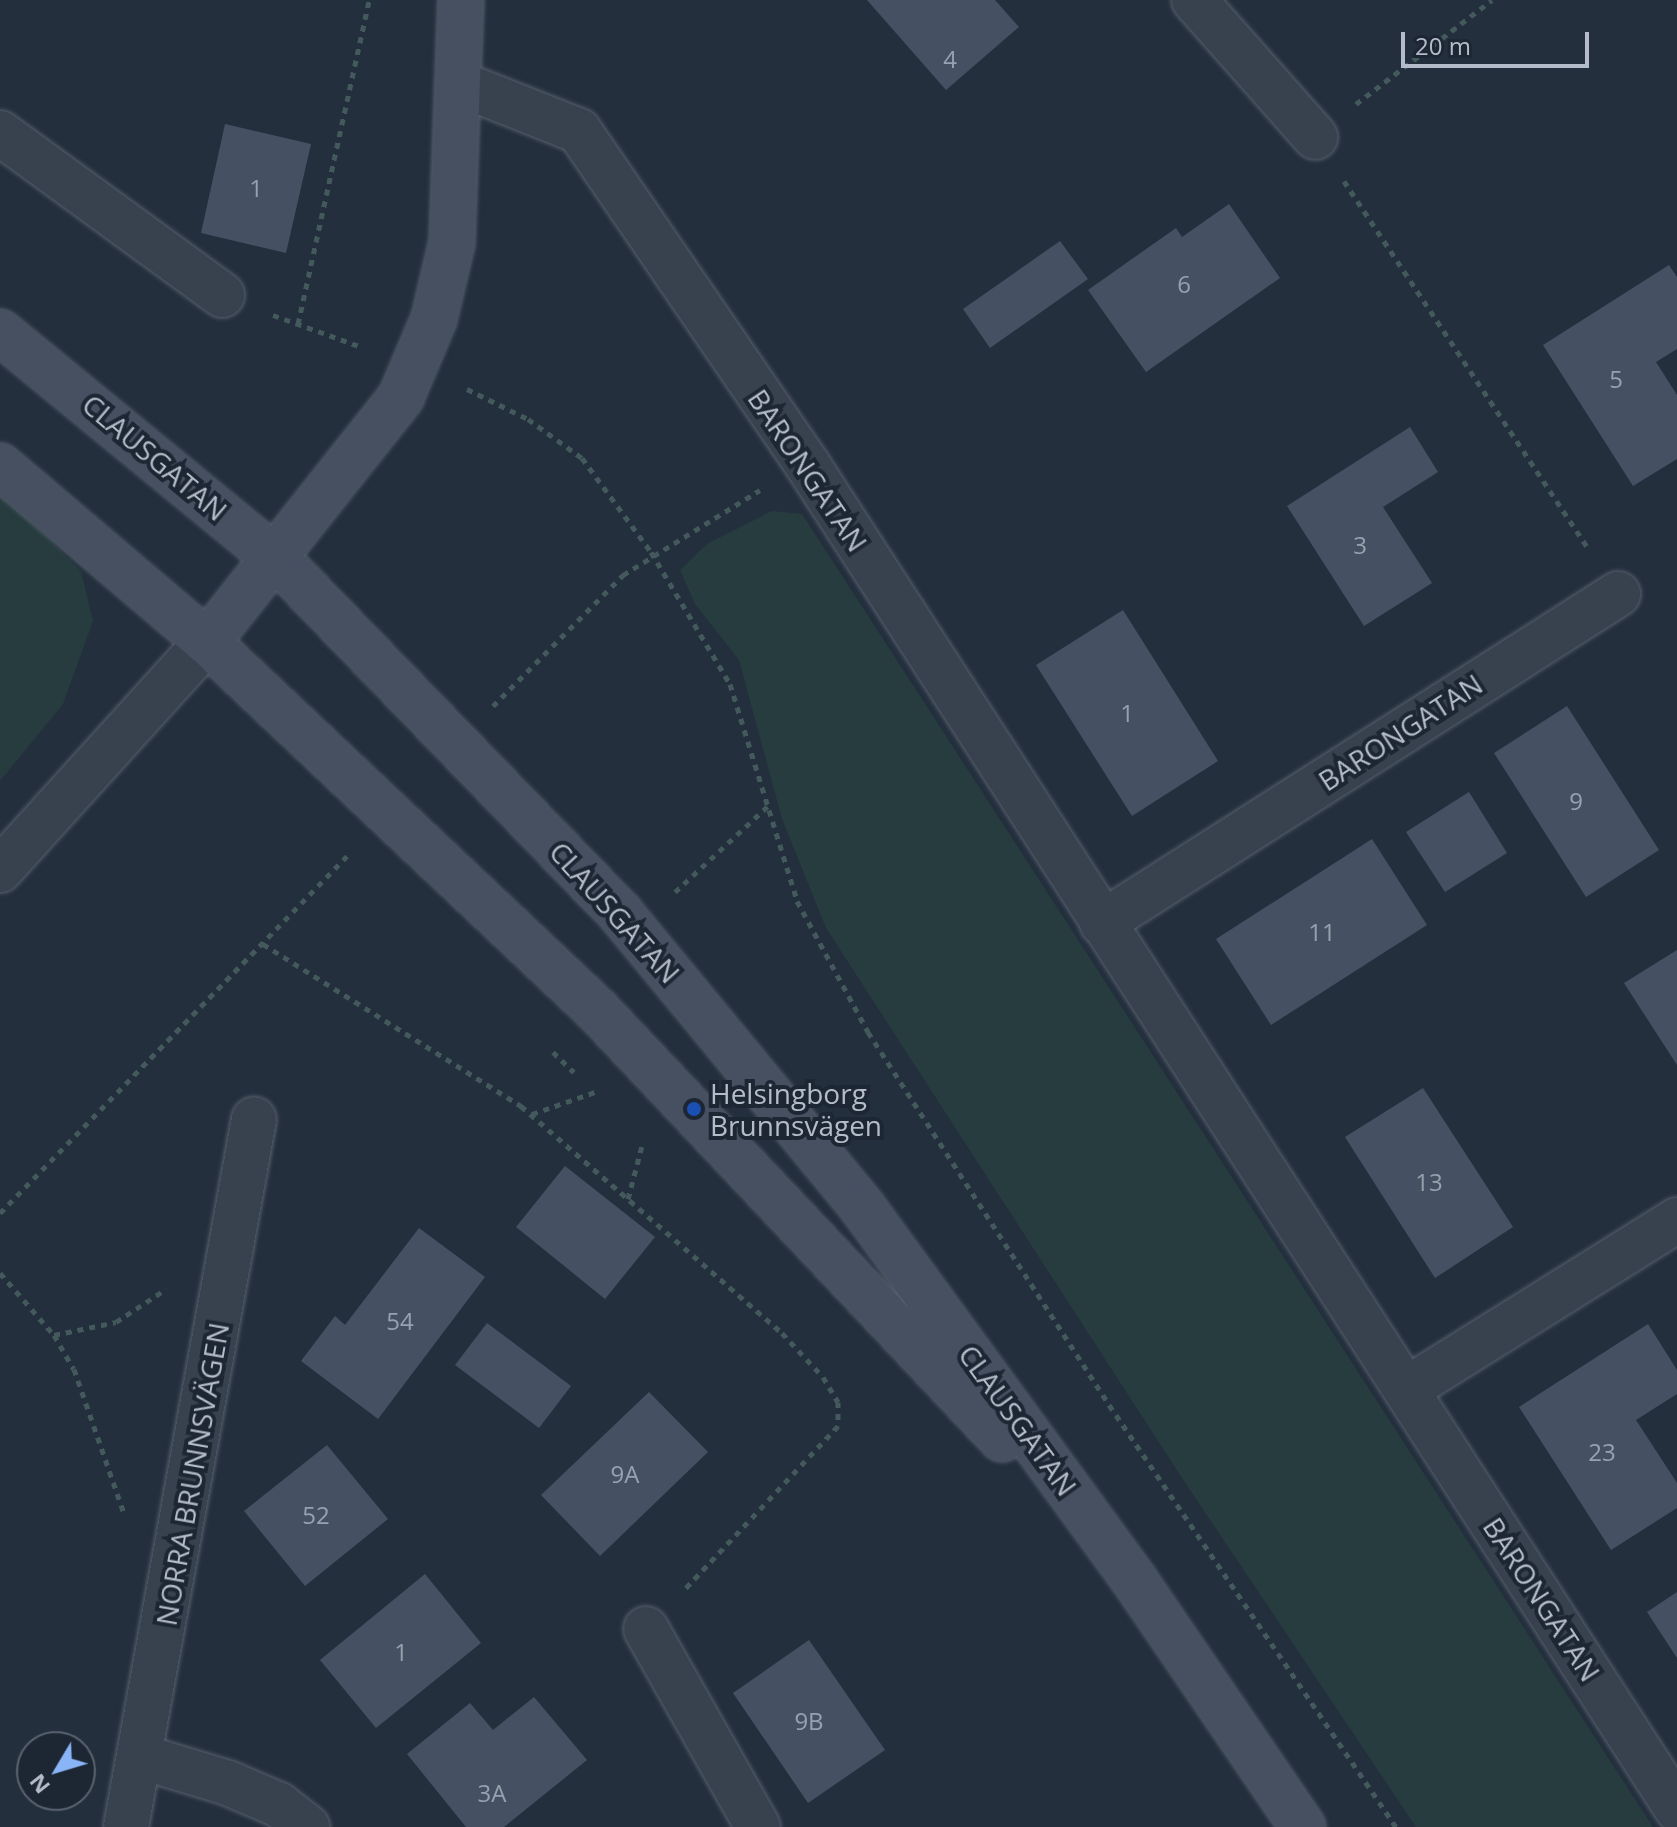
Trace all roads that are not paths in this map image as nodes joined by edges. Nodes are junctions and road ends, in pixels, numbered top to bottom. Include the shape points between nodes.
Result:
1 (461, 0) edge
2 (1194, 0) edge
3 (458, 83) junction
4 (0, 133) edge
5 (1315, 137) road end
6 (222, 295) road end
7 (0, 332) edge
8 (0, 466) edge
9 (278, 560) junction
10 (1618, 594) road end
11 (207, 642) junction
12 (0, 870) edge
13 (1102, 923) junction
14 (254, 1119) dead end
15 (1677, 1220) edge
16 (1407, 1389) junction
17 (1135, 1581) junction
18 (646, 1629) road end
19 (142, 1757) junction
20 (1677, 1809) edge
21 (126, 1827) edge
22 (307, 1827) edge
23 (758, 1827) edge
24 (1303, 1827) edge

1 - 3 main road
2 - 5 street
3 - 9 main road via 452,242 434,319 401,397
3 - 13 street, BARONGATAN via 579,131 807,464
4 - 6 street
7 - 9 main road, CLAUSGATAN
8 - 11 main road, CLAUSGATAN
9 - 11 main road
9 - 17 main road, CLAUSGATAN via 620,913 694,999 863,1208
10 - 13 street, BARONGATAN
11 - 12 street
11 - 17 main road, CLAUSGATAN via 597,1010
13 - 16 street, BARONGATAN
14 - 19 street, NORRA BRUNNSVÄGEN
15 - 16 street
16 - 20 street, BARONGATAN
17 - 24 main road, CLAUSGATAN
18 - 23 street
19 - 21 street, NORRA BRUNNSVÄGEN
19 - 22 street via 228,1783 279,1805

